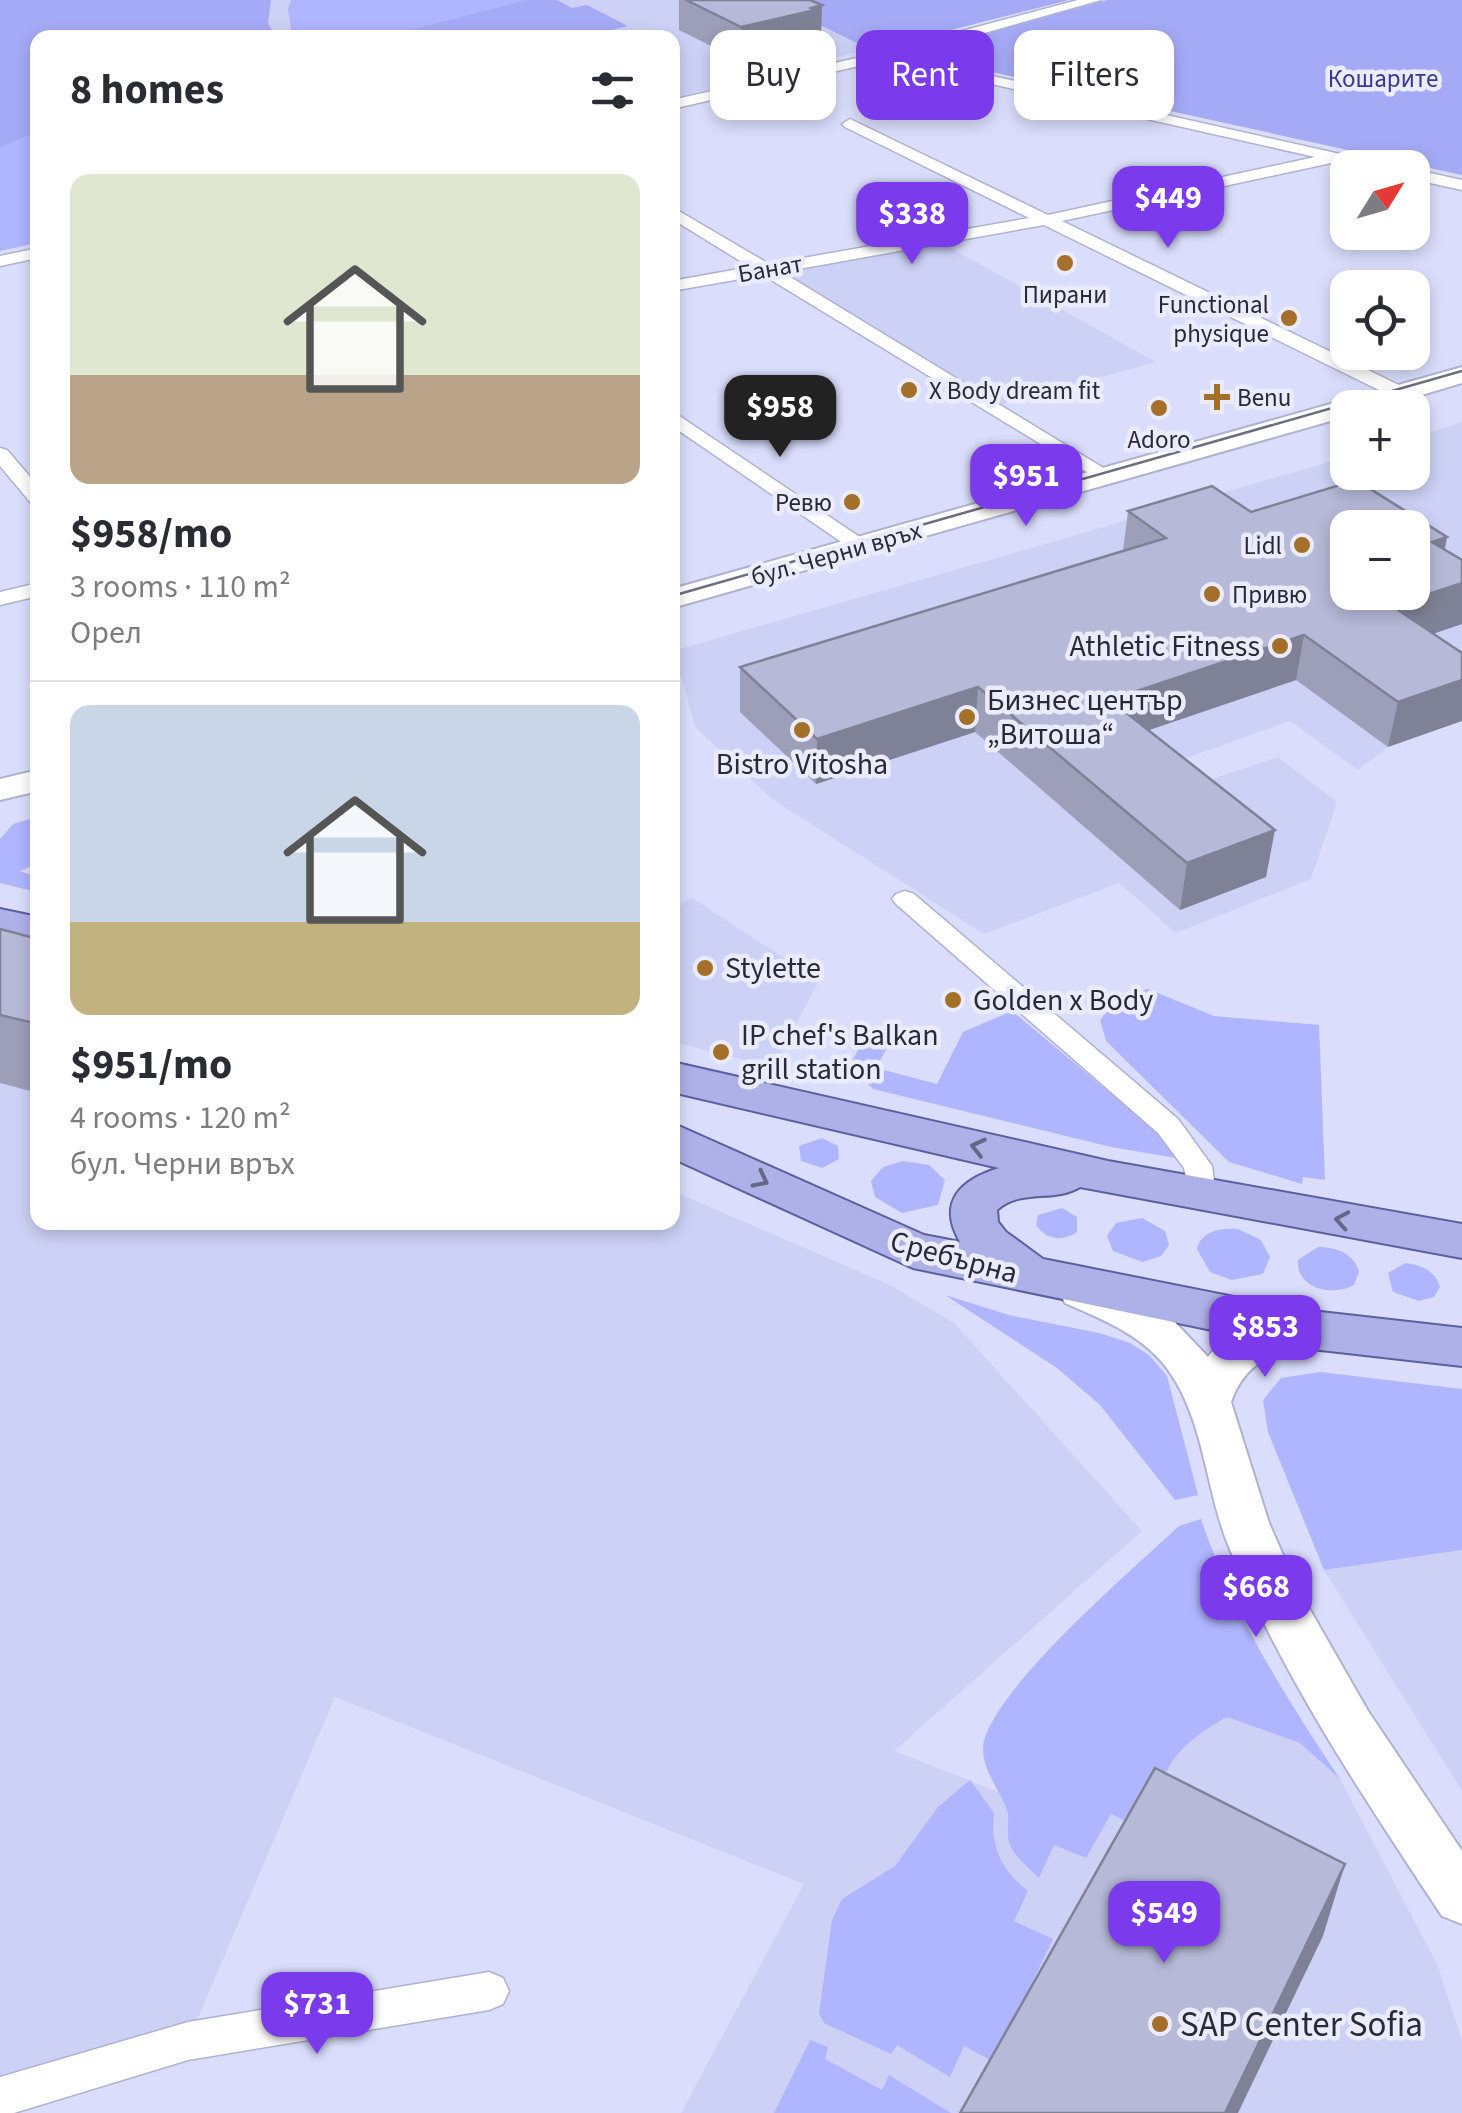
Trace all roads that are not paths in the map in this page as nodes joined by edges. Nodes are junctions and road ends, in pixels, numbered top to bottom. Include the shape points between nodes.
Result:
1 (1094, 0) edge
2 (982, 30) edge
3 (856, 63) edge
4 (994, 81) edge
5 (680, 103) edge
6 (850, 124) dead end
7 (1330, 156) edge
8 (1330, 160) edge
9 (1430, 178) edge
10 (1462, 185) edge
11 (680, 217) edge
12 (1051, 219) junction
13 (30, 255) edge
14 (0, 261) edge
15 (764, 269) junction
16 (680, 285) edge
17 (1462, 375) edge
18 (1394, 390) edge
19 (1410, 390) edge
20 (1330, 413) edge
21 (680, 422) edge
22 (0, 454) edge
23 (28, 474) edge
24 (1103, 476) junction
25 (860, 546) junction
26 (30, 591) edge
27 (680, 597) edge
28 (0, 599) edge
29 (30, 782) edge
30 (0, 790) edge
31 (905, 899) dead end
32 (0, 922) edge
33 (30, 928) edge
34 (0, 960) edge
35 (30, 967) edge
36 (680, 1079) edge
37 (680, 1143) edge
38 (1108, 1177) junction
39 (1201, 1195) junction
40 (1454, 1244) edge
41 (1061, 1283) junction
42 (1294, 1328) junction
43 (1454, 1341) edge
44 (1208, 1402) junction
45 (1462, 1898) edge
46 (489, 1991) dead end
47 (0, 2097) edge

1 - 2 street
3 - 5 street
4 - 7 street
6 - 12 street
8 - 12 street, Банат
9 - 10 street
11 - 15 street
12 - 15 street, Банат
12 - 18 street
13 - 14 street
15 - 16 street, Банат
15 - 24 street
17 - 19 main road, бул. Черни връх
20 - 24 main road, бул. Черни връх
21 - 25 street
22 - 23 street
24 - 25 main road, бул. Черни връх
25 - 27 main road, бул. Черни връх
26 - 28 street
29 - 30 main road
31 - 39 street via 1168,1126 1198,1166
32 - 33 main road
34 - 35 main road
38 -> 36 main road
37 -> 41 main road, Сребърна via 913,1250
38 - 39 main road
38 - 41 main road via 1014,1182 991,1189 973,1213 986,1246
40 -> 39 main road
41 - 42 main road
41 - 44 main road, Сребърна via 1157,1329 1188,1362
42 - 43 main road
42 - 44 main road via 1235,1353
44 - 45 main road, Сребърна via 1252,1544 1384,1782
46 - 47 street via 188,2041

